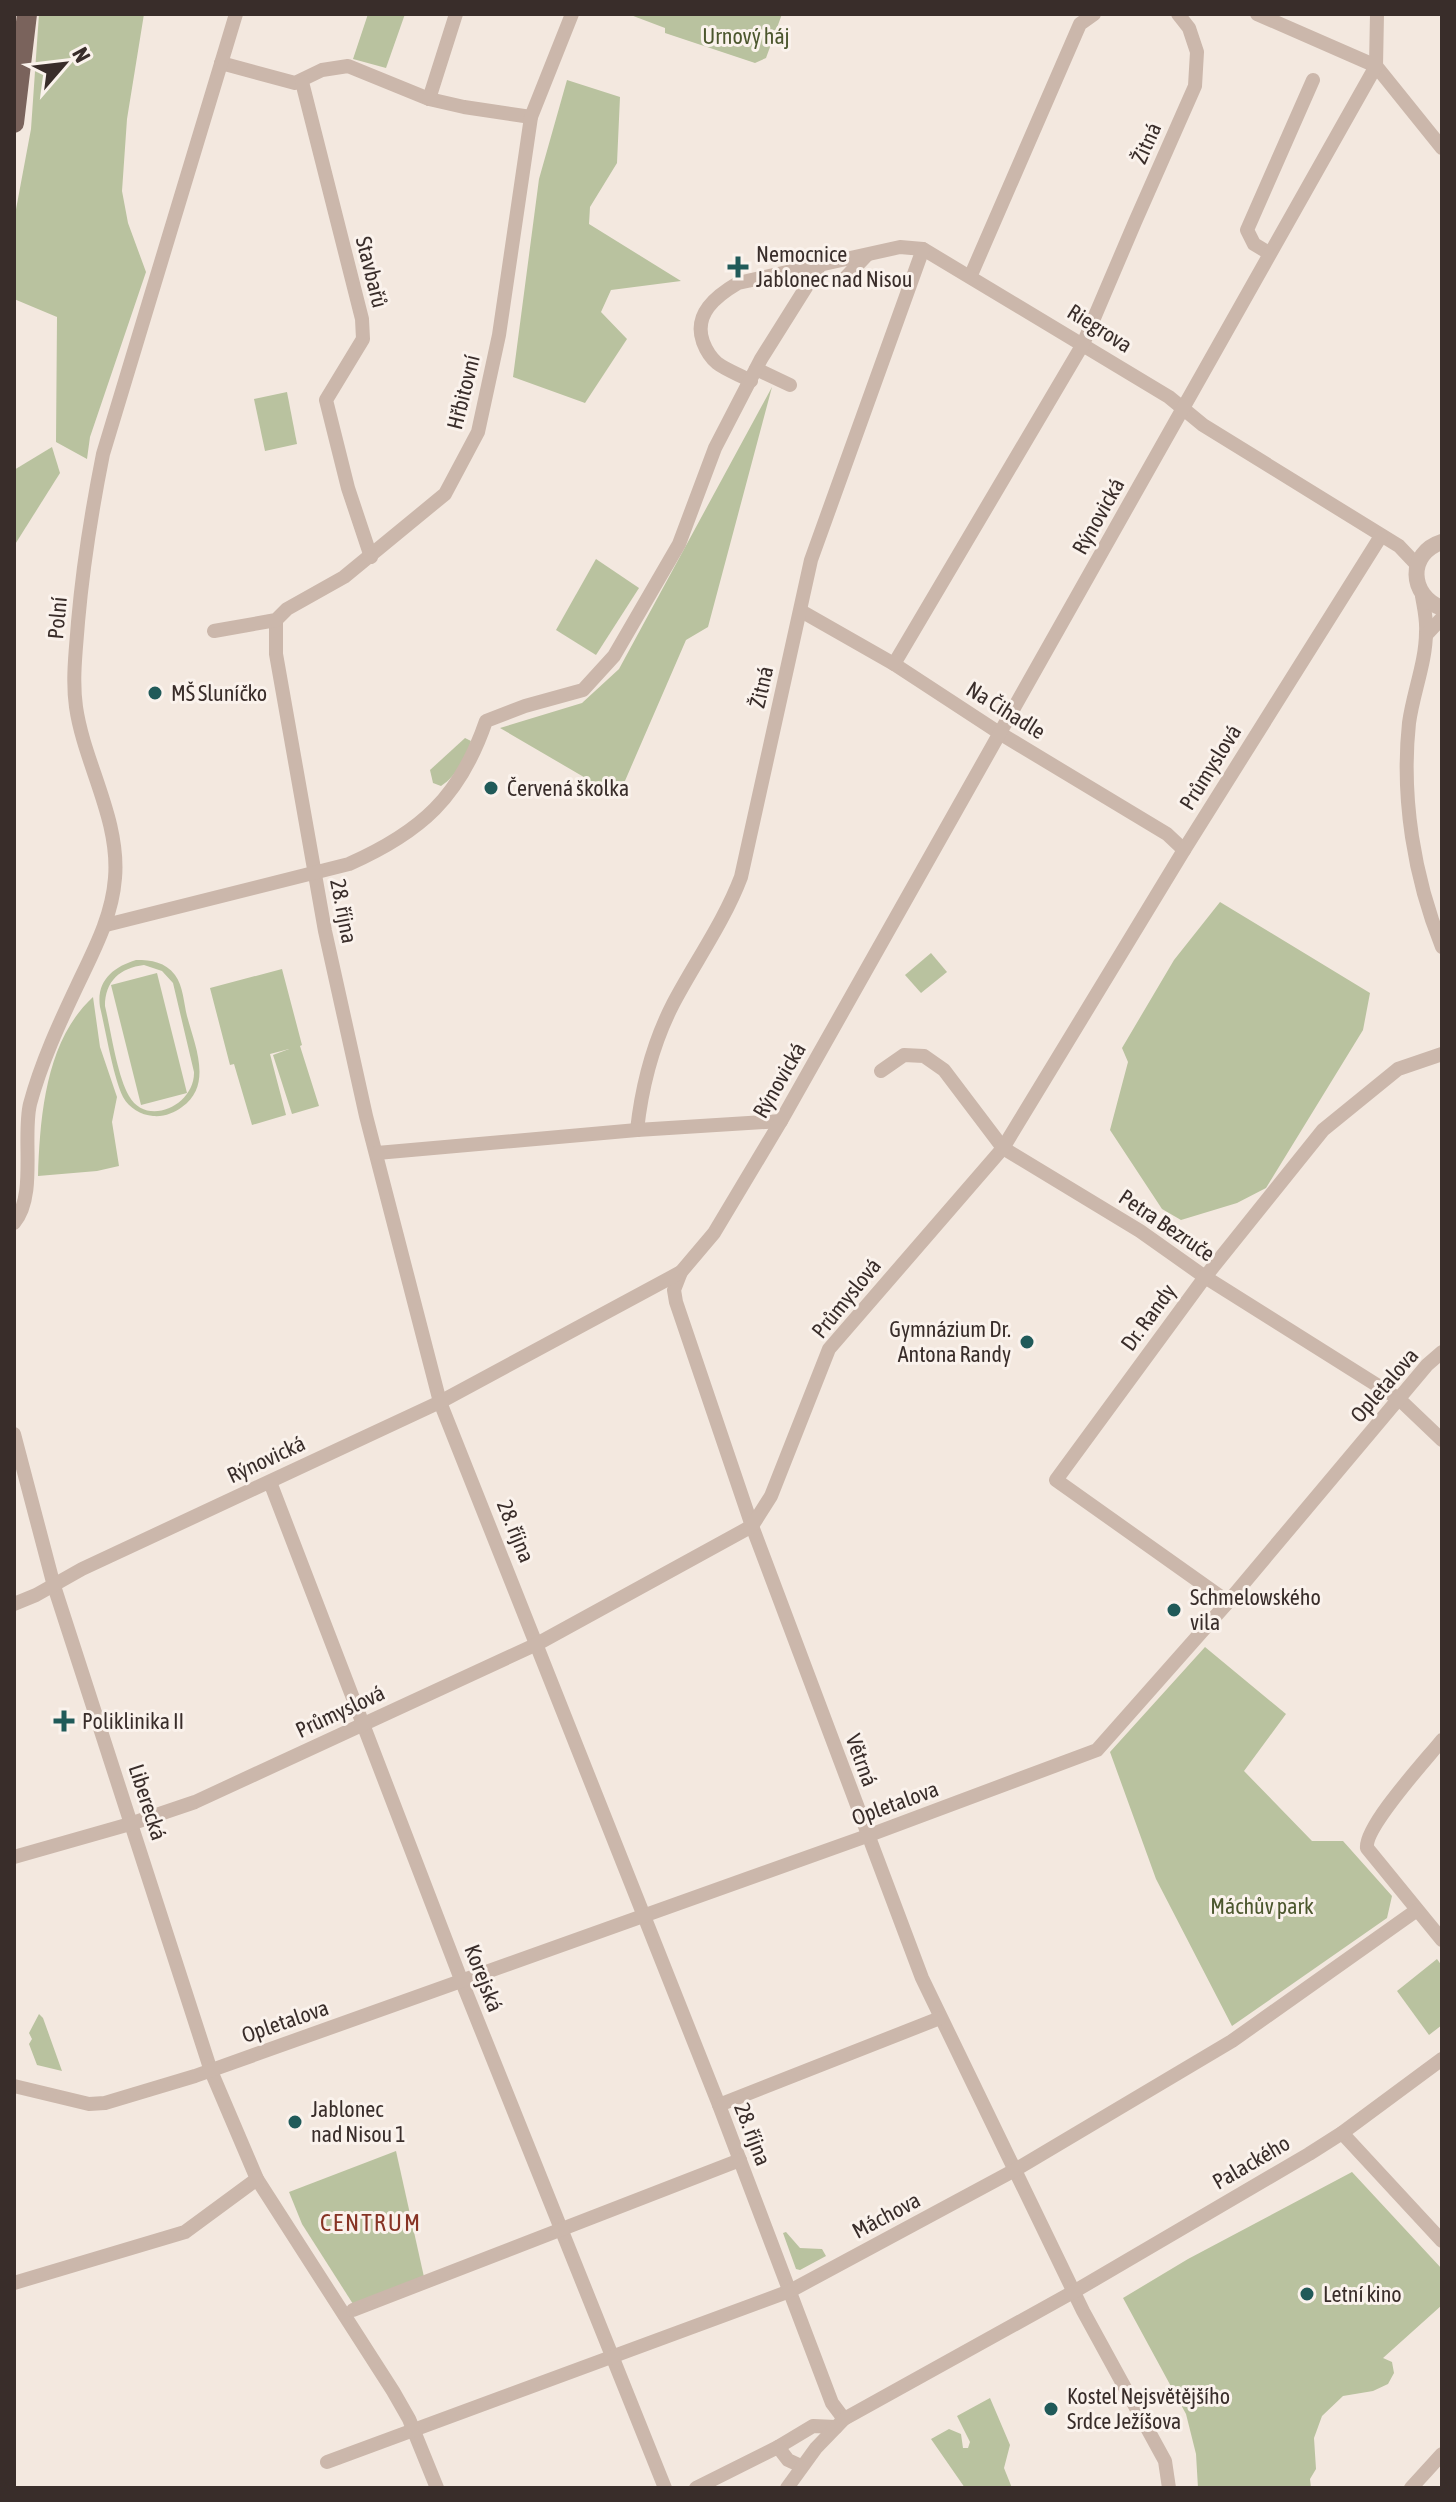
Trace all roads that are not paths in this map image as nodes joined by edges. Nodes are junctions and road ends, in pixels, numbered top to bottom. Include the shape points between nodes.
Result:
1 (27, 14) edge
2 (236, 14) edge
3 (456, 14) edge
4 (572, 14) edge
5 (1094, 14) edge
6 (1178, 14) edge
7 (1257, 14) edge
8 (1377, 14) edge
9 (221, 63) junction
10 (1376, 66) junction
11 (1313, 80) dead end
12 (302, 82) junction
13 (429, 99) junction
14 (531, 117) junction
15 (14, 123) edge
16 (1442, 148) edge
17 (923, 249) junction
18 (1269, 253) junction
19 (867, 255) junction
20 (820, 265) junction
21 (971, 275) junction
22 (846, 277) dead end
23 (1083, 344) junction
24 (754, 375) junction
25 (790, 385) dead end
26 (1183, 408) junction
27 (1381, 536) junction
28 (1436, 544) edge
29 (1399, 546) junction
30 (371, 557) junction
31 (1417, 565) junction
32 (1422, 596) junction
33 (1442, 608) edge
34 (801, 611) junction
35 (1442, 618) edge
36 (276, 620) junction
37 (214, 631) dead end
38 (1427, 634) junction
39 (894, 664) junction
40 (1001, 734) junction
41 (409, 834) junction
42 (1184, 850) junction
43 (349, 864) junction
44 (314, 873) junction
45 (106, 925) junction
46 (1442, 947) edge
47 (1442, 1054) edge
48 (881, 1071) dead end
49 (781, 1121) junction
50 (637, 1130) junction
51 (1003, 1148) junction
52 (377, 1153) junction
53 (14, 1223) edge
54 (681, 1272) junction
55 (1205, 1277) junction
56 (1442, 1352) edge
57 (1399, 1399) junction
58 (440, 1402) junction
59 (14, 1434) edge
60 (1442, 1440) edge
61 (270, 1482) junction
62 (752, 1526) junction
63 (54, 1586) junction
64 (1228, 1602) junction
65 (14, 1604) edge
66 (537, 1644) junction
67 (364, 1725) junction
68 (1442, 1740) edge
69 (130, 1824) junction
70 (867, 1836) junction
71 (14, 1857) edge
72 (1417, 1910) junction
73 (643, 1917) junction
74 (1442, 1940) edge
75 (462, 1982) junction
76 (940, 2018) junction
77 (1442, 2059) edge
78 (211, 2071) junction
79 (14, 2086) edge
80 (719, 2105) junction
81 (1342, 2133) junction
82 (740, 2160) junction
83 (1015, 2170) junction
84 (257, 2179) junction
85 (559, 2229) junction
86 (1442, 2241) edge
87 (14, 2283) edge
88 (790, 2291) junction
89 (1075, 2291) junction
90 (353, 2310) dead end
91 (613, 2357) junction
92 (840, 2423) junction
93 (414, 2430) junction
94 (778, 2447) junction
95 (1442, 2454) edge
96 (327, 2462) dead end
97 (801, 2466) junction
98 (437, 2488) edge
99 (665, 2488) edge
100 (696, 2488) edge
101 (787, 2488) edge
102 (1169, 2488) edge
103 (1411, 2488) edge

1 - 15 main road
2 - 9 street, Polní
3 - 13 street
4 - 14 street, Hřbitovní
5 - 21 street via 1080,24
6 - 23 street, Žitná via 1197,52 1195,86
7 - 10 street
8 - 10 street, Rýnovická
9 - 12 street
9 - 45 street, Polní via 103,454 81,591 76,708 113,840 116,873
10 - 16 street
10 - 18 street, Rýnovická
11 - 18 street via 1247,230 1254,244
12 - 13 street via 322,70 348,66
12 - 30 street, Stavbařů via 362,319 363,339 326,400
13 - 14 street
14 - 30 street, Hřbitovní via 499,335 478,432 445,494
17 - 19 street via 900,247
17 - 21 street, Riegrova
17 - 34 street, Žitná via 811,560
18 - 26 street, Rýnovická
19 - 20 street
19 - 22 street
20 - 24 street
20 - 24 street via 738,283 708,306 700,332 707,352 718,364
21 - 23 street, Riegrova
23 - 26 street, Riegrova
23 - 39 street, Žitná
24 - 25 street
24 - 41 street via 715,448 679,544 614,656 583,690 486,721 476,751 454,786
26 - 27 street, Riegrova
26 - 40 street, Rýnovická
27 - 29 street, Riegrova
27 - 42 street, Průmyslová
28 - 29 street, Riegrova
28 - 31 street, Riegrova
29 - 31 street, Riegrova
30 - 36 street, Hřbitovní
31 - 32 street
32 - 33 street
32 - 38 street
34 - 39 street, Na Čihadle
34 - 50 street, Žitná via 741,877 656,1041 642,1084
35 - 38 street
36 - 37 street, Hřbitovní
36 - 44 street, 28. října via 276,654
38 - 46 street via 1409,723 1407,780 1423,891
39 - 40 street, Na Čihadle
40 - 42 street, Na Čihadle via 1167,834
40 - 49 street, Rýnovická
41 - 43 street
41 - 43 street via 397,833 374,844
42 - 51 street, Průmyslová
43 - 44 street
44 - 45 street
44 - 52 street, 28. října
45 - 53 street, Polní via 54,1035 29,1107 25,1193
47 - 55 street, Dr. Randy via 1398,1069 1323,1130
48 - 51 street, Petra Bezruče via 904,1055 924,1056 944,1070
49 - 50 street
49 - 54 street, Rýnovická via 714,1233
50 - 52 street
51 - 55 street, Petra Bezruče
51 - 62 street, Průmyslová via 929,1226 829,1349 771,1496
52 - 58 street, 28. října
54 - 58 street, Rýnovická
54 - 62 street, Větrná via 676,1302
55 - 57 street, Petra Bezruče
55 - 64 street, Dr. Randy via 1056,1480
56 - 57 street, Opletalova
57 - 60 street, Petra Bezruče
57 - 64 street, Opletalova
58 - 61 street, Rýnovická
58 - 66 street, 28. října
59 - 63 street, Liberecká
61 - 63 street, Rýnovická
61 - 67 street, Korejská
62 - 66 street, Průmyslová
62 - 70 street, Větrná
63 - 65 street, Rýnovická
63 - 69 street, Liberecká
64 - 70 street, Opletalova via 1097,1750
66 - 67 street, Průmyslová
66 - 73 street, 28. října
67 - 69 street, Průmyslová via 195,1802
67 - 75 street, Korejská
68 - 72 street via 1366,1840
69 - 71 street, Průmyslová
69 - 78 street, Liberecká
70 - 73 street, Opletalova
70 - 76 street, Větrná
72 - 74 street
72 - 83 street, Máchova via 1232,2041
73 - 75 street, Opletalova
73 - 80 street, 28. října
75 - 78 street, Opletalova
75 - 85 street, Korejská
76 - 80 street
76 - 83 street, Větrná
77 - 81 street, Palackého
78 - 79 street, Opletalova via 105,2103
78 - 84 street, Liberecká
80 - 82 street, 28. října
81 - 86 street
81 - 89 street, Palackého
82 - 85 street
82 - 88 street, 28. října
83 - 88 street, Máchova
83 - 89 street, Větrná
84 - 87 street via 185,2232
84 - 93 street, Liberecká
85 - 90 street
85 - 91 street, Korejská
88 - 91 street, Máchova
88 - 92 street, 28. října
89 - 92 street, Palackého
89 - 102 street, Větrná via 1165,2461
91 - 93 street, Máchova
91 - 99 street, Korejská
92 - 94 street via 813,2426
92 - 97 street
93 - 96 street, Máchova
93 - 98 street, Liberecká
94 - 97 street
94 - 100 street
95 - 103 street
97 - 101 street

